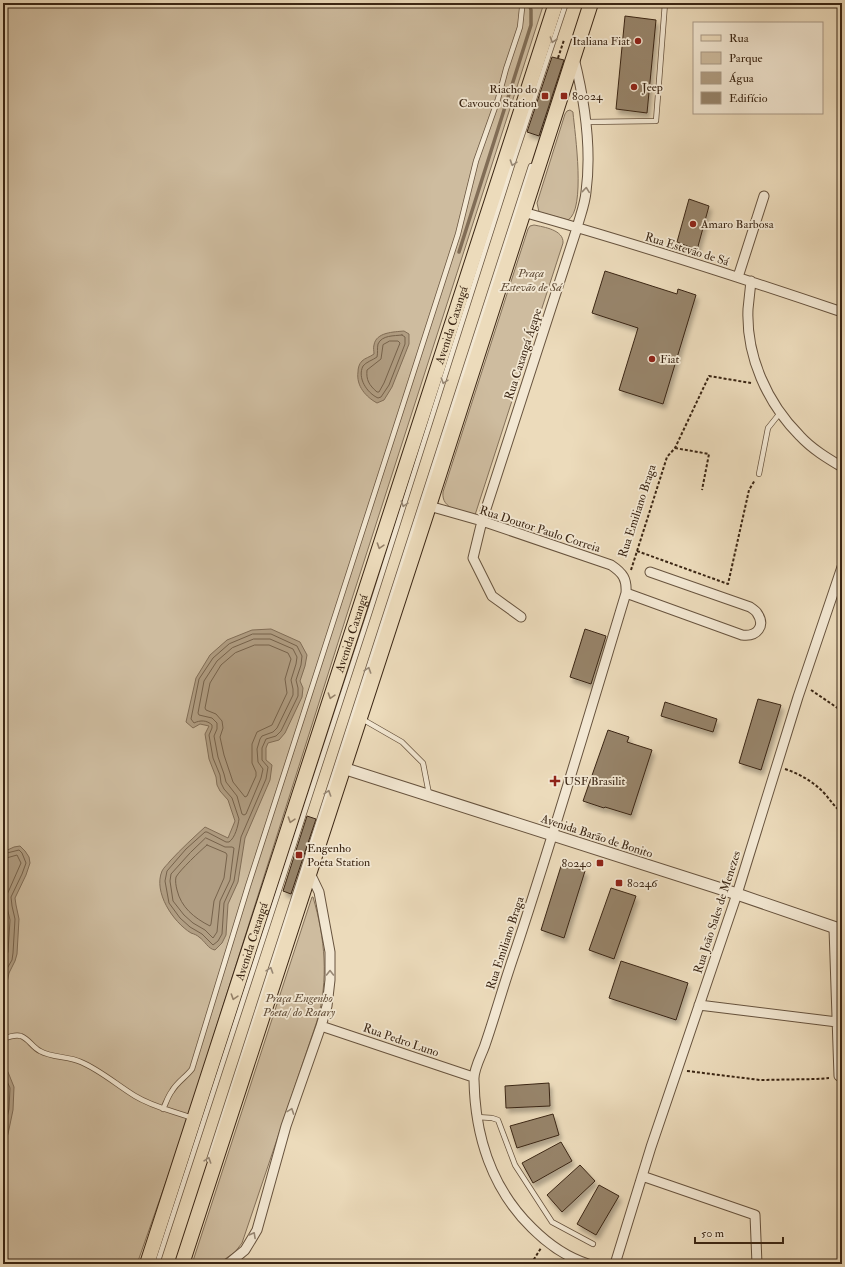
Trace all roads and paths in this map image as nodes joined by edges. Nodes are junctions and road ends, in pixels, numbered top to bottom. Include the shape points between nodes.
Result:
1 (520, 3) edge
2 (556, 3) edge
3 (566, 3) edge
4 (591, 3) edge
5 (665, 3) edge
6 (564, 40) dead end
7 (573, 56) junction
8 (558, 58) dead end
9 (586, 122) junction
10 (533, 160) dead end
11 (764, 196) dead end
12 (523, 212) junction
13 (577, 228) junction
14 (738, 277) junction
15 (751, 281) junction
16 (842, 312) edge
17 (764, 385) junction
18 (780, 413) junction
19 (675, 448) junction
20 (842, 466) edge
21 (759, 474) joint
22 (702, 490) dead end
23 (429, 506) junction
24 (482, 522) junction
25 (637, 551) junction
26 (842, 567) edge
27 (650, 572) dead end
28 (627, 583) junction
29 (626, 593) junction
30 (521, 617) dead end
31 (802, 684) junction
32 (842, 711) edge
33 (360, 718) junction
34 (776, 766) junction
35 (343, 768) junction
36 (429, 795) junction
37 (842, 813) edge
38 (553, 836) junction
39 (309, 871) junction
40 (737, 894) junction
41 (838, 929) edge
42 (699, 1005) junction
43 (837, 1022) junction
44 (321, 1026) junction
45 (3, 1039) edge
46 (677, 1070) junction
47 (840, 1076) joint
48 (473, 1077) junction
49 (163, 1109) junction
50 (477, 1117) junction
51 (194, 1119) junction
52 (206, 1167) dead end
53 (642, 1176) junction
54 (546, 1241) junction
55 (593, 1244) dead end
56 (147, 1264) edge
57 (157, 1264) edge
58 (182, 1264) edge
59 (228, 1264) edge
60 (531, 1264) edge
61 (588, 1264) edge
62 (615, 1264) edge
63 (757, 1264) edge

1 - 49 lane via 520,27 476,161 458,234 248,886 192,1069 171,1091
2 -> 51 main road, Avenida Caxangá
3 -> 57 lane
4 - 7 main road
5 - 9 lane via 656,121
6 - 8 path
7 - 9 street, Rua Caxangá Ágape via 581,86
7 - 12 main road
13 -> 9 street, Rua Caxangá Ágape via 586,193
52 -> 10 lane
11 - 14 street
12 - 13 street, Rua Estevão de Sá
12 - 23 main road
13 - 14 street, Rua Estevão de Sá
13 - 24 street, Rua Caxangá Ágape
14 - 15 street, Rua Estevão de Sá
15 - 16 street, Rua Estevão de Sá
15 - 17 street via 748,310 750,338
17 - 18 street
17 - 19 path, Rua Emiliano Braga via 709,376
18 - 20 street via 800,437 822,455
18 - 21 lane via 768,428
19 - 22 path via 709,454
19 - 25 path, Rua Emiliano Braga via 667,457
21 - 25 path via 749,490 728,584
23 - 24 street, Rua Doutor Paulo Correia
23 - 33 main road
24 - 28 street, Rua Doutor Paulo Correia via 611,565 621,572
24 - 30 street, Rua Caxangá Ágape via 473,558 492,596
25 - 28 path, Rua Emiliano Braga
26 - 31 street, Rua João Sales de Menezes
27 - 29 street via 750,607 757,612 760,619 759,630 748,636
28 - 29 street
29 - 38 street, Rua Emiliano Braga
31 - 32 path
31 - 34 street, Rua João Sales de Menezes
33 - 35 main road
33 - 36 lane via 402,742 423,763
34 - 37 path via 809,781
34 - 40 street, Rua João Sales de Menezes
35 - 36 street, Avenida Barão de Bonito
35 - 39 main road
36 - 38 street, Avenida Barão de Bonito
38 - 40 street, Avenida Barão de Bonito
38 - 48 street, Rua Emiliano Braga
44 -> 39 street via 327,1006 330,952 319,892
39 - 58 main road
40 - 41 street, Avenida Barão de Bonito
40 - 42 street, Rua João Sales de Menezes
41 - 43 street
42 - 43 street
42 - 46 street, Rua João Sales de Menezes
43 - 47 street
44 - 48 street, Rua Pedro Luno
59 -> 44 street via 245,1250 256,1230 286,1126
45 - 49 lane via 19,1035 48,1055 81,1062 136,1097
46 - 47 path via 760,1080
46 - 53 street, Rua João Sales de Menezes
48 - 50 street, Rua Emiliano Braga
49 - 51 lane
50 - 54 street, Rua Emiliano Braga via 484,1151 499,1186 520,1216
50 - 55 lane via 498,1120 515,1165 552,1222
51 - 56 main road, Avenida Caxangá
53 - 62 street, Rua João Sales de Menezes
53 - 63 street via 755,1215
54 - 60 path
54 - 61 street, Rua Emiliano Braga

